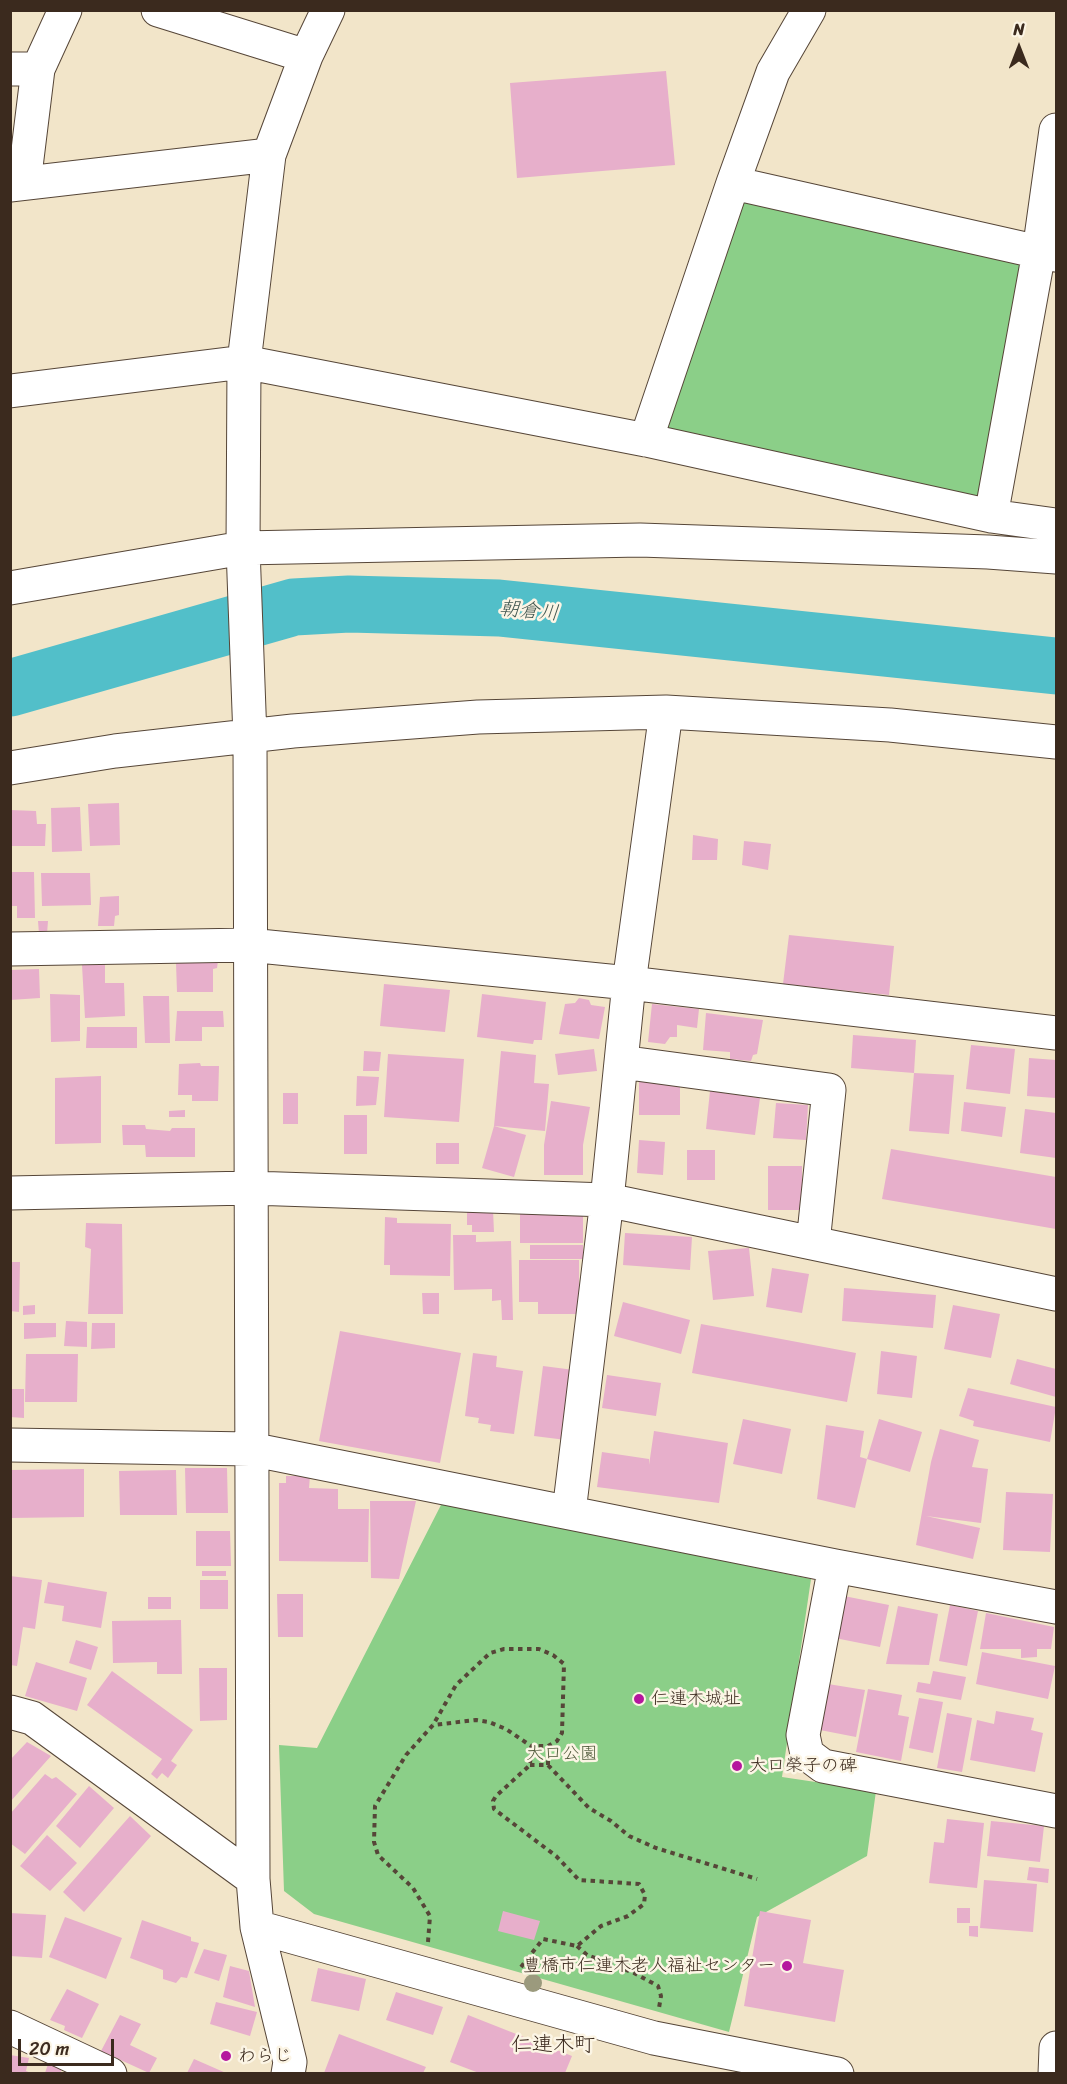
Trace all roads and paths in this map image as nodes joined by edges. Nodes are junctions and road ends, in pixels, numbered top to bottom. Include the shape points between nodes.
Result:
1 (65, 10) edge
2 (158, 10) edge
3 (328, 10) edge
4 (809, 10) edge
5 (306, 56) junction
6 (24, 69) edge
7 (1056, 130) edge
8 (268, 154) junction
9 (733, 183) junction
10 (17, 184) edge
11 (1048, 253) edge
12 (244, 362) junction
13 (10, 391) edge
14 (646, 440) junction
15 (991, 516) junction
16 (1056, 525) edge
17 (243, 556) junction
18 (1056, 557) edge
19 (10, 588) edge
20 (666, 712) junction
21 (249, 729) junction
22 (1056, 742) edge
23 (10, 768) edge
24 (249, 945) junction
25 (10, 949) edge
26 (629, 983) junction
27 (1056, 1033) edge
28 (621, 1062) junction
29 (252, 1188) junction
30 (10, 1193) edge
31 (607, 1200) junction
32 (813, 1243) junction
33 (1056, 1294) edge
34 (10, 1444) edge
35 (250, 1449) junction
36 (569, 1512) junction
37 (835, 1566) junction
38 (1056, 1607) edge
39 (10, 1712) edge
40 (434, 1725) junction
41 (531, 1746) junction
42 (549, 1746) junction
43 (530, 1765) junction
44 (548, 1765) junction
45 (1056, 1810) edge
46 (253, 1879) junction
47 (757, 1879) dead end
48 (257, 1927) junction
49 (428, 1946) dead end
50 (577, 1946) junction
51 (521, 1966) dead end
52 (10, 2027) edge
53 (654, 2038) junction
54 (1056, 2048) edge
55 (110, 2073) edge
56 (288, 2073) edge
57 (837, 2073) edge
58 (1055, 2073) edge

1 - 6 street
2 - 5 street
3 - 5 street
4 - 9 street via 773,72
5 - 8 street
6 - 10 street
7 - 11 street
8 - 10 street
8 - 12 street
9 - 11 street
9 - 14 street
11 - 15 street
12 - 13 street
12 - 14 street
12 - 17 street
14 - 15 street
15 - 16 street
17 - 18 street via 640,540
17 - 19 street
17 - 21 street
20 - 21 street via 478,717 294,731
20 - 22 street via 890,725
20 - 26 street
21 - 23 street
21 - 24 street
24 - 25 street
24 - 26 street
24 - 29 street
26 - 27 street
26 - 28 street
28 - 31 street
28 - 32 street via 829,1090
29 - 30 street
29 - 31 street
29 - 35 street
31 - 32 street
31 - 36 street
32 - 33 street
34 - 35 street
35 - 36 street
35 - 46 street
36 - 37 street
37 - 38 street
37 - 45 street via 804,1735 807,1754 823,1767
39 - 46 street via 32,1718
40 - 41 path via 489,1722
40 - 42 path via 456,1685 490,1653 539,1649 564,1664 562,1733
40 - 49 path via 388,1781 375,1806 373,1823 378,1855 413,1888 429,1916
41 - 42 path
41 - 43 path
42 - 44 path
43 - 44 path
43 - 50 path via 496,1796 494,1809 556,1856 579,1880 639,1884 645,1895 644,1904 628,1916 601,1926
44 - 47 path via 589,1808 628,1836
46 - 48 street
48 - 53 street
48 - 56 street via 290,2062
50 - 51 path via 543,1939
50 - 53 path via 594,1959 658,1986 661,1996
52 - 55 street
53 - 57 street
54 - 58 street

